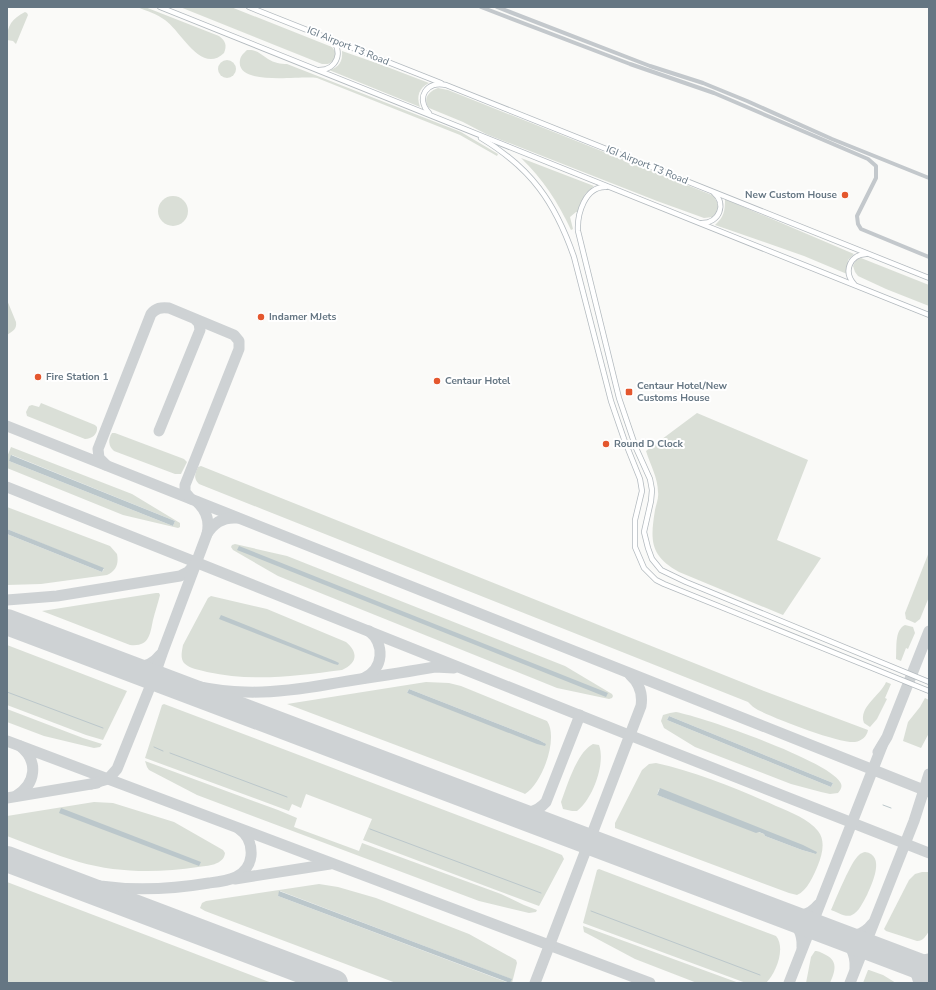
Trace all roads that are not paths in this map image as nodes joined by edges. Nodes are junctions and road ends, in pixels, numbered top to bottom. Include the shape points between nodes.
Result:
1 (160, 7) edge
2 (249, 7) edge
3 (481, 7) edge
4 (497, 7) edge
5 (328, 37) junction
6 (316, 69) junction
7 (446, 85) junction
8 (434, 116) junction
9 (469, 131) junction
10 (929, 178) edge
11 (610, 187) junction
12 (711, 191) junction
13 (698, 222) junction
14 (872, 255) junction
15 (929, 257) edge
16 (929, 278) edge
17 (859, 287) junction
18 (929, 314) edge
19 (929, 682) edge
20 (929, 691) edge

1 - 6 main road
2 - 5 main road, IGI Airport T3 Road
3 - 15 street via 714,94 868,159 876,166 876,178 857,216 861,229
4 - 10 street via 747,101
5 - 6 main road via 336,45 338,56 327,69
5 - 7 main road, IGI Airport T3 Road
6 - 8 main road
7 - 8 main road via 435,84 426,89 424,94 425,110
7 - 12 main road, IGI Airport T3 Road
8 - 9 main road
9 - 11 main road
9 - 20 main road via 512,158 536,183 555,210 568,240 611,401 640,479 642,491 635,520 634,540 644,568 664,584
11 - 13 main road
11 - 19 main road via 597,188 590,193 578,220 578,231 619,398 636,448 650,478 651,502 644,532 652,559 661,570 686,582
12 - 13 main road via 719,198 719,215 710,222
12 - 14 main road, IGI Airport T3 Road
13 - 17 main road
14 - 16 main road, IGI Airport T3 Road
14 - 17 main road via 861,254 850,263 848,275
17 - 18 main road

